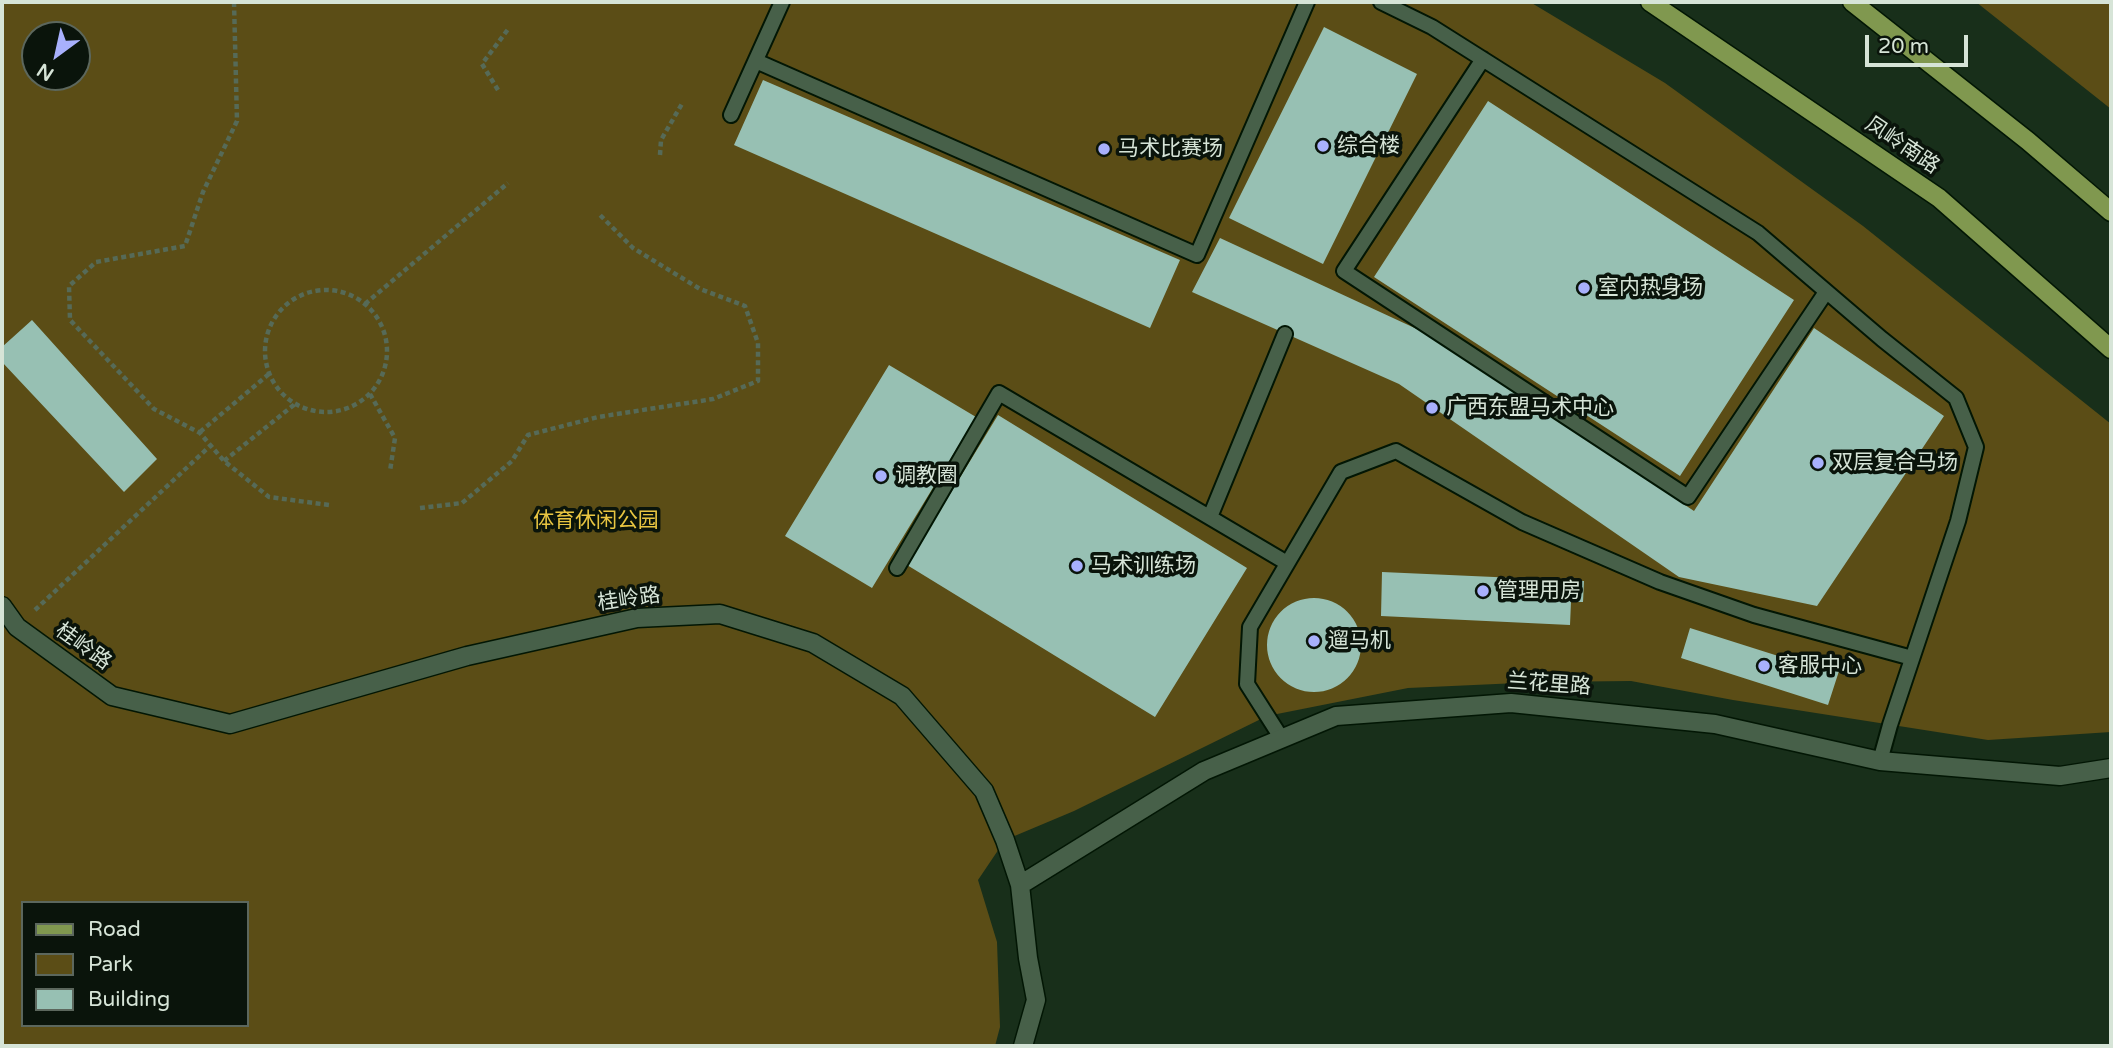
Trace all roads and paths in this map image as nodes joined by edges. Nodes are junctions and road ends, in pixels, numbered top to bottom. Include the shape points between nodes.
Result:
1 (234, 2) edge
2 (782, 2) edge
3 (1307, 2) edge
4 (1381, 2) edge
5 (1650, 2) edge
6 (1852, 2) edge
7 (509, 28) dead end
8 (1483, 59) junction
9 (756, 61) junction
10 (498, 90) dead end
11 (683, 102) dead end
12 (731, 115) dead end
13 (660, 155) dead end
14 (508, 183) dead end
15 (2111, 212) edge
16 (599, 214) dead end
17 (1826, 292) junction
18 (365, 304) junction
19 (1285, 334) dead end
20 (2111, 349) edge
21 (269, 374) junction
22 (370, 394) junction
23 (295, 404) junction
24 (200, 432) junction
25 (211, 445) junction
26 (224, 461) junction
27 (390, 471) dead end
28 (329, 505) dead end
29 (420, 508) dead end
30 (1210, 517) junction
31 (1287, 563) junction
32 (897, 568) dead end
33 (2, 606) edge
34 (17, 627) junction
35 (1912, 657) junction
36 (1282, 739) junction
37 (1880, 761) junction
38 (2111, 768) edge
39 (1020, 885) junction
40 (1023, 1046) edge

1 - 24 path via 237,121 203,192 185,246 96,262 69,286 70,320 154,410
2 - 9 lane
3 - 9 lane via 1197,256
4 - 8 lane
5 - 20 main road, 凤岭南路 via 1939,198
6 - 15 main road
7 - 10 path via 482,64
8 - 17 lane via 1758,233
8 - 17 lane via 1345,271 1688,497
9 - 12 lane
11 - 13 path via 661,140
14 - 18 path
16 - 29 path via 633,248 699,289 746,306 758,343 758,381 713,399 598,417 528,435 512,461 462,503
17 - 35 lane via 1956,398 1976,447 1958,521
18 - 21 path via 327,290 307,292 289,301 266,334
18 - 22 path via 386,338 387,358
19 - 30 lane
21 - 23 path via 279,392
21 - 24 path
22 - 23 path via 353,406 334,411 314,411
22 - 27 path via 395,438
23 - 26 path
24 - 25 path
25 - 26 path
25 - 34 path
26 - 28 path via 269,497
30 - 31 lane
30 - 32 lane via 999,393
31 - 35 lane via 1341,472 1396,451 1522,522 1660,582 1754,615
31 - 36 lane via 1250,627 1247,684
33 - 34 street, 桂岭路
34 - 39 street, 桂岭路 via 112,696 230,724 467,656 637,618 720,614 813,643 902,696 984,791
35 - 37 lane
36 - 37 street, 兰花里路 via 1336,716 1511,703 1715,724
36 - 39 street, 兰花里路 via 1204,771
37 - 38 street, 兰花里路 via 2060,776
39 - 40 street, 桂岭路 via 1036,1000

